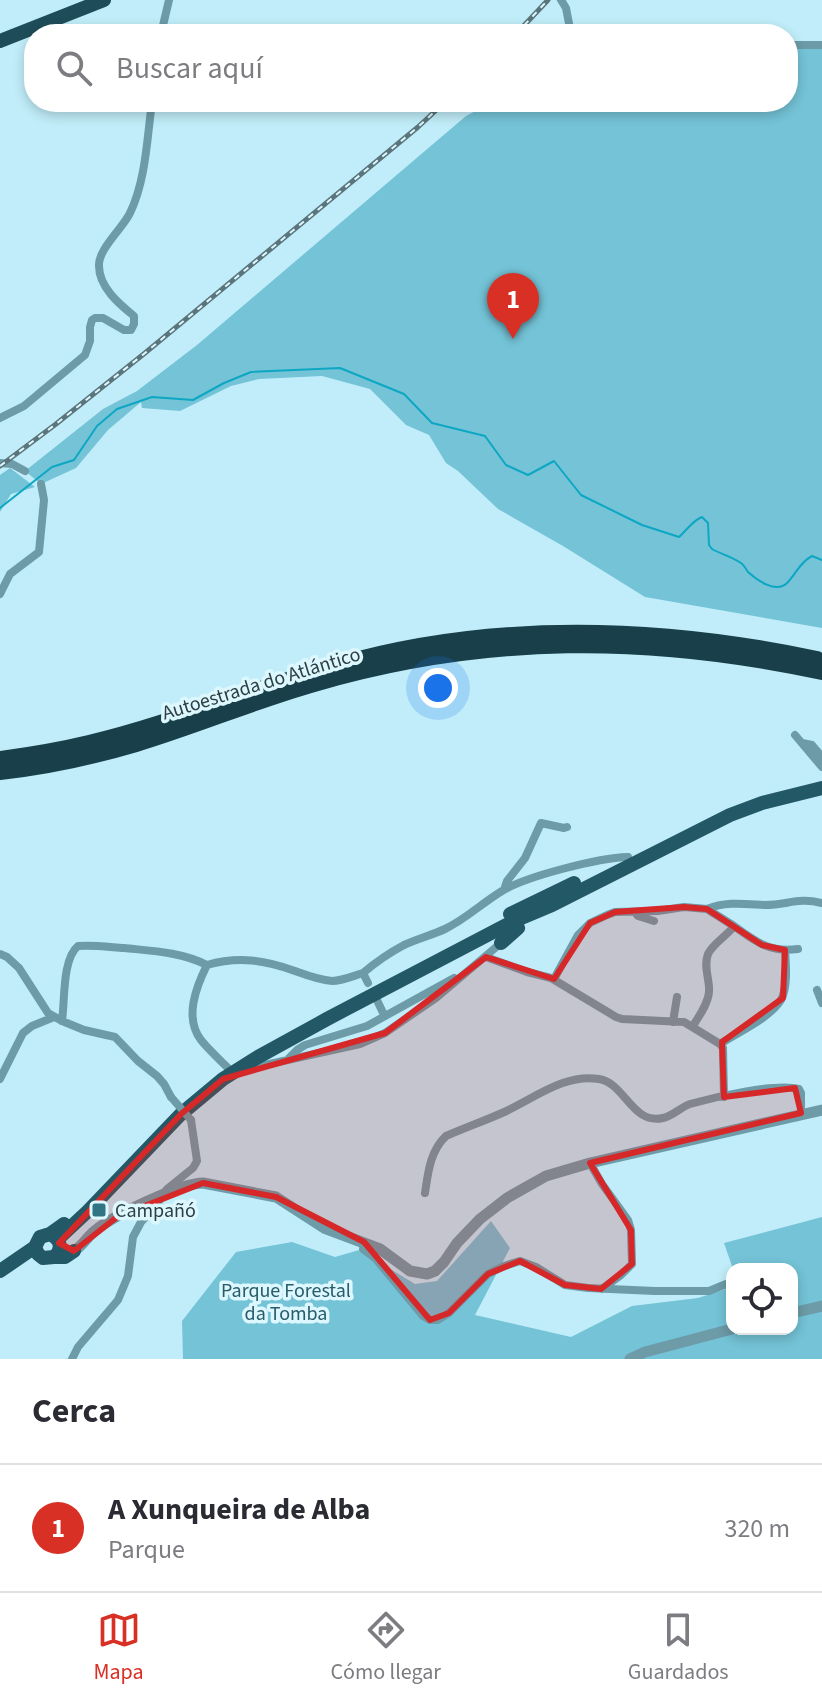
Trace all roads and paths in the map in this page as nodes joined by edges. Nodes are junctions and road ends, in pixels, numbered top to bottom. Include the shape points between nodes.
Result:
1 (104, 0) edge
2 (169, 0) edge
3 (561, 0) edge
4 (43, 24) edge
5 (163, 24) edge
6 (569, 24) edge
7 (24, 32) edge
8 (0, 41) edge
9 (798, 45) edge
10 (822, 45) edge
11 (151, 112) edge
12 (0, 418) edge
13 (0, 463) edge
14 (25, 471) dead end
15 (41, 484) dead end
16 (0, 594) edge
17 (822, 660) edge
18 (822, 672) edge
19 (795, 735) dead end
20 (801, 743) junction
21 (822, 757) edge
22 (0, 759) edge
23 (822, 767) edge
24 (0, 772) edge
25 (822, 782) edge
26 (822, 788) edge
27 (567, 827) dead end
28 (628, 857) junction
29 (565, 888) junction
30 (504, 890) junction
31 (822, 903) edge
32 (707, 909) junction
33 (635, 912) junction
34 (654, 921) dead end
35 (516, 925) junction
36 (734, 926) junction
37 (498, 938) junction
38 (447, 948) junction
39 (798, 949) dead end
40 (785, 950) junction
41 (0, 954) edge
42 (486, 957) junction
43 (207, 965) junction
44 (469, 971) junction
45 (363, 973) junction
46 (554, 979) junction
47 (368, 983) dead end
48 (817, 990) dead end
49 (677, 997) dead end
50 (376, 998) dead end
51 (822, 1003) edge
52 (384, 1015) junction
53 (58, 1019) junction
54 (673, 1022) junction
55 (693, 1026) junction
56 (720, 1044) junction
57 (289, 1058) junction
58 (231, 1070) junction
59 (0, 1079) edge
60 (724, 1097) junction
61 (822, 1110) edge
62 (801, 1113) junction
63 (590, 1163) junction
64 (425, 1193) dead end
65 (161, 1196) junction
66 (364, 1242) junction
67 (51, 1248) junction
68 (3, 1274) edge
69 (726, 1284) edge
70 (601, 1289) junction
71 (822, 1306) edge
72 (798, 1312) edge
73 (726, 1331) edge
74 (72, 1359) edge
75 (630, 1359) edge

1 - 4 highway
2 - 5 street
3 - 6 street
7 - 8 highway
9 - 10 street
11 - 12 street via 134,204 98,264 114,299 134,316 133,327 127,331 103,318 92,320 85,355 24,406
13 - 14 street
15 - 16 street via 39,552 10,574
17 - 22 highway, Autoestrada do Atlántico via 766,648 626,633 482,638 352,661 92,743
18 - 24 highway, Autoestrada do Atlántico via 732,654 624,645 464,652 314,684 102,753
19 - 20 street
20 - 21 street via 812,745
20 - 23 street
25 - 28 main road via 741,803
26 - 35 main road via 730,815
27 - 30 street via 541,823
28 - 29 main road
28 - 30 street via 543,875
29 - 35 main road via 518,915
29 - 38 main road
30 - 45 street via 468,916 405,945
31 - 32 street via 806,899
32 - 33 street
32 - 36 street
33 - 34 street
33 - 46 street via 615,912 590,923
35 - 37 main road
35 - 38 main road via 506,922
36 - 40 street via 762,945
36 - 55 street via 708,956 708,999
37 - 42 street
37 - 58 main road
38 - 58 main road via 250,1053
39 - 40 street
40 - 56 street via 783,998 760,1020
41 - 53 street via 19,968 48,1013
42 - 44 street
42 - 46 street
43 - 45 street via 255,960 333,981
43 - 53 street via 163,952 78,946 66,970
43 - 58 street via 194,991 196,1032
44 - 52 street
44 - 57 street via 385,1033 360,1044
45 - 47 street
46 - 54 street via 616,1017
48 - 51 street
49 - 54 street
50 - 52 street
52 - 57 street via 367,1026 305,1045
53 - 59 street via 23,1033
53 - 65 street, bridge via 115,1037 157,1076 191,1120 197,1161
54 - 55 street
55 - 56 street
56 - 60 street
57 - 58 street
58 - 67 main road
60 - 62 street via 795,1088 801,1093
60 - 64 street via 655,1118 633,1108 605,1080 574,1080 446,1136 433,1154
61 - 62 street
62 - 63 street
63 - 66 street via 546,1176 507,1198 480,1219 432,1273 410,1271
63 - 70 street via 631,1230 632,1264
65 - 66 street via 195,1183 268,1195 324,1228
65 - 67 street via 98,1227 79,1248
65 - 74 street via 136,1229 118,1300
66 - 70 street via 363,1249 430,1320 449,1313 488,1274 520,1261 565,1285
67 - 68 main road
69 - 70 street via 709,1291
71 - 72 street
73 - 75 street

